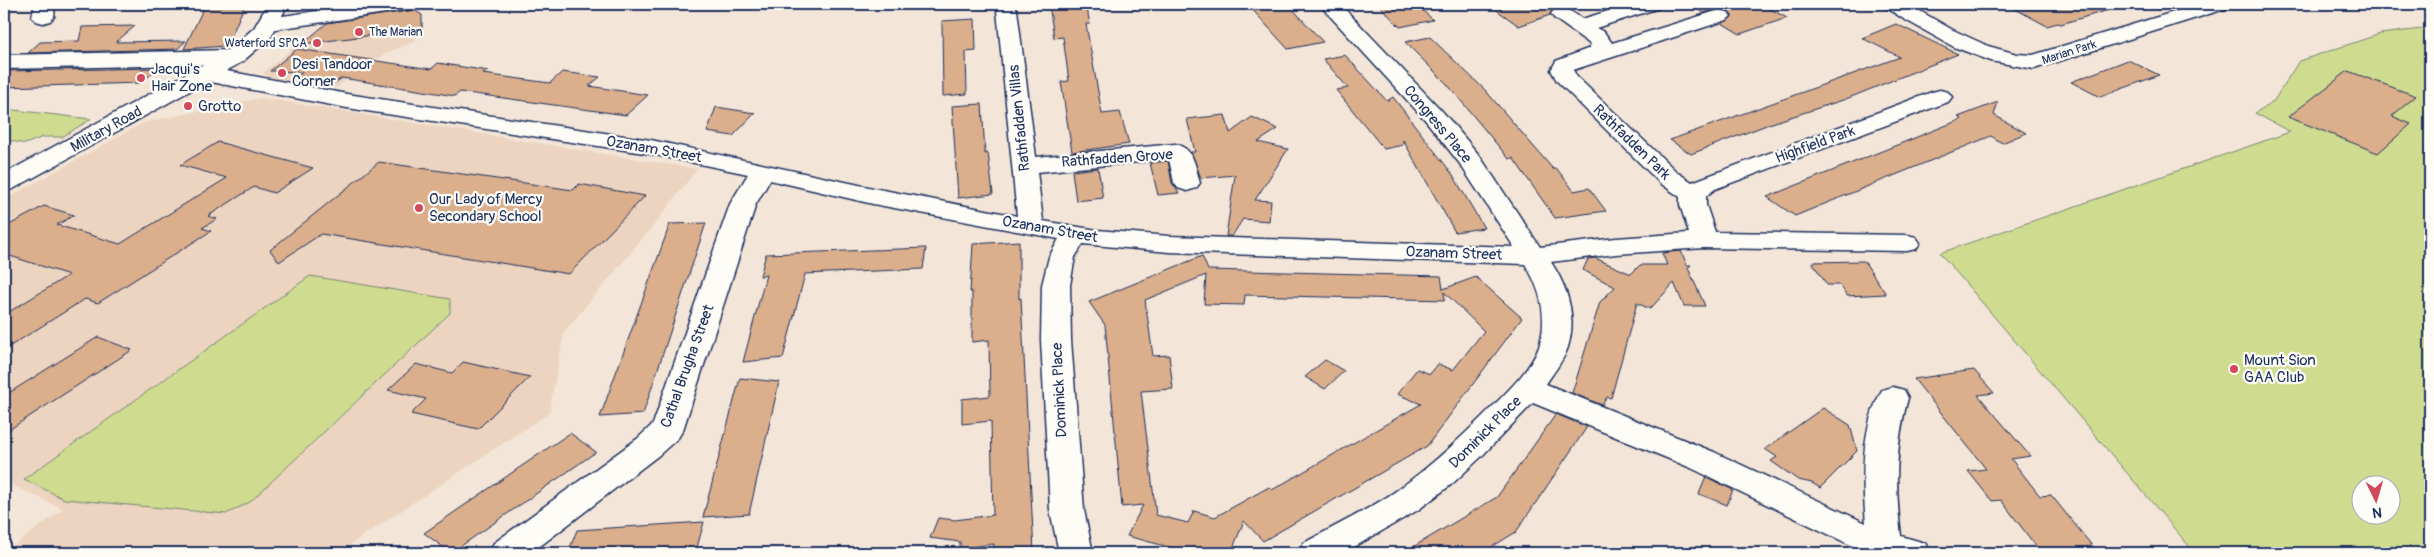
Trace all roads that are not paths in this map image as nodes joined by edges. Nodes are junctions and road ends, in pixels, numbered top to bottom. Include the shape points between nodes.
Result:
1 (278, 4) edge
2 (406, 4) edge
3 (1329, 4) edge
4 (1652, 4) edge
5 (1894, 4) edge
6 (2221, 4) edge
7 (1007, 10) dead end
8 (1561, 14) dead end
9 (1720, 16) dead end
10 (269, 24) junction
11 (1580, 26) junction
12 (1688, 26) junction
13 (234, 57) junction
14 (1585, 58) junction
15 (4, 62) edge
16 (206, 74) junction
17 (1940, 97) dead end
18 (1024, 166) junction
19 (762, 171) junction
20 (1187, 183) dead end
21 (4, 184) edge
22 (1693, 194) junction
23 (1031, 226) junction
24 (1075, 234) junction
25 (1704, 240) junction
26 (1907, 242) dead end
27 (1533, 256) junction
28 (1528, 389) junction
29 (1893, 398) dead end
30 (1902, 551) edge
31 (1074, 552) edge
32 (506, 553) edge
33 (1316, 553) edge

1 - 10 street, Military Road
2 - 10 street
3 - 27 street, Congress Place via 1453,138
4 - 11 street
4 - 12 street
5 - 6 street, Marian Park via 1981,50 2008,60 2034,62
7 - 18 street, Rathfadden Villas
8 - 11 street, Rathfadden Park
9 - 12 street, Rathfadden Park
10 - 13 street, Military Road
11 - 14 street, Rathfadden Park via 1601,43 1600,50
12 - 14 street, Rathfadden Park
13 - 15 street
13 - 16 street, Military Road
14 - 22 street, Rathfadden Park via 1564,66 1562,72 1565,77 1669,178
16 - 19 street, Ozanam Street via 347,101 651,147
16 - 21 street, Military Road
17 - 22 street, Highfield Park via 1706,184
18 - 20 street, Rathfadden Grove via 1175,151 1180,155
18 - 23 street, Rathfadden Villas
19 - 23 street, Ozanam Street
19 - 32 street, Cathal Brugha Street via 743,204 667,430
22 - 25 street via 1693,205
23 - 24 street, Ozanam Street
24 - 27 street, Ozanam Street via 1169,244
24 - 31 street, Dominick Place via 1062,257 1056,285 1059,402 1067,510
25 - 26 street, Ozanam Street
25 - 27 street, Ozanam Street
27 - 28 street, Dominick Place via 1554,296 1558,322 1553,349
28 - 30 street via 1643,434
28 - 33 street, Dominick Place via 1441,476 1406,501
29 - 30 street via 1878,464

